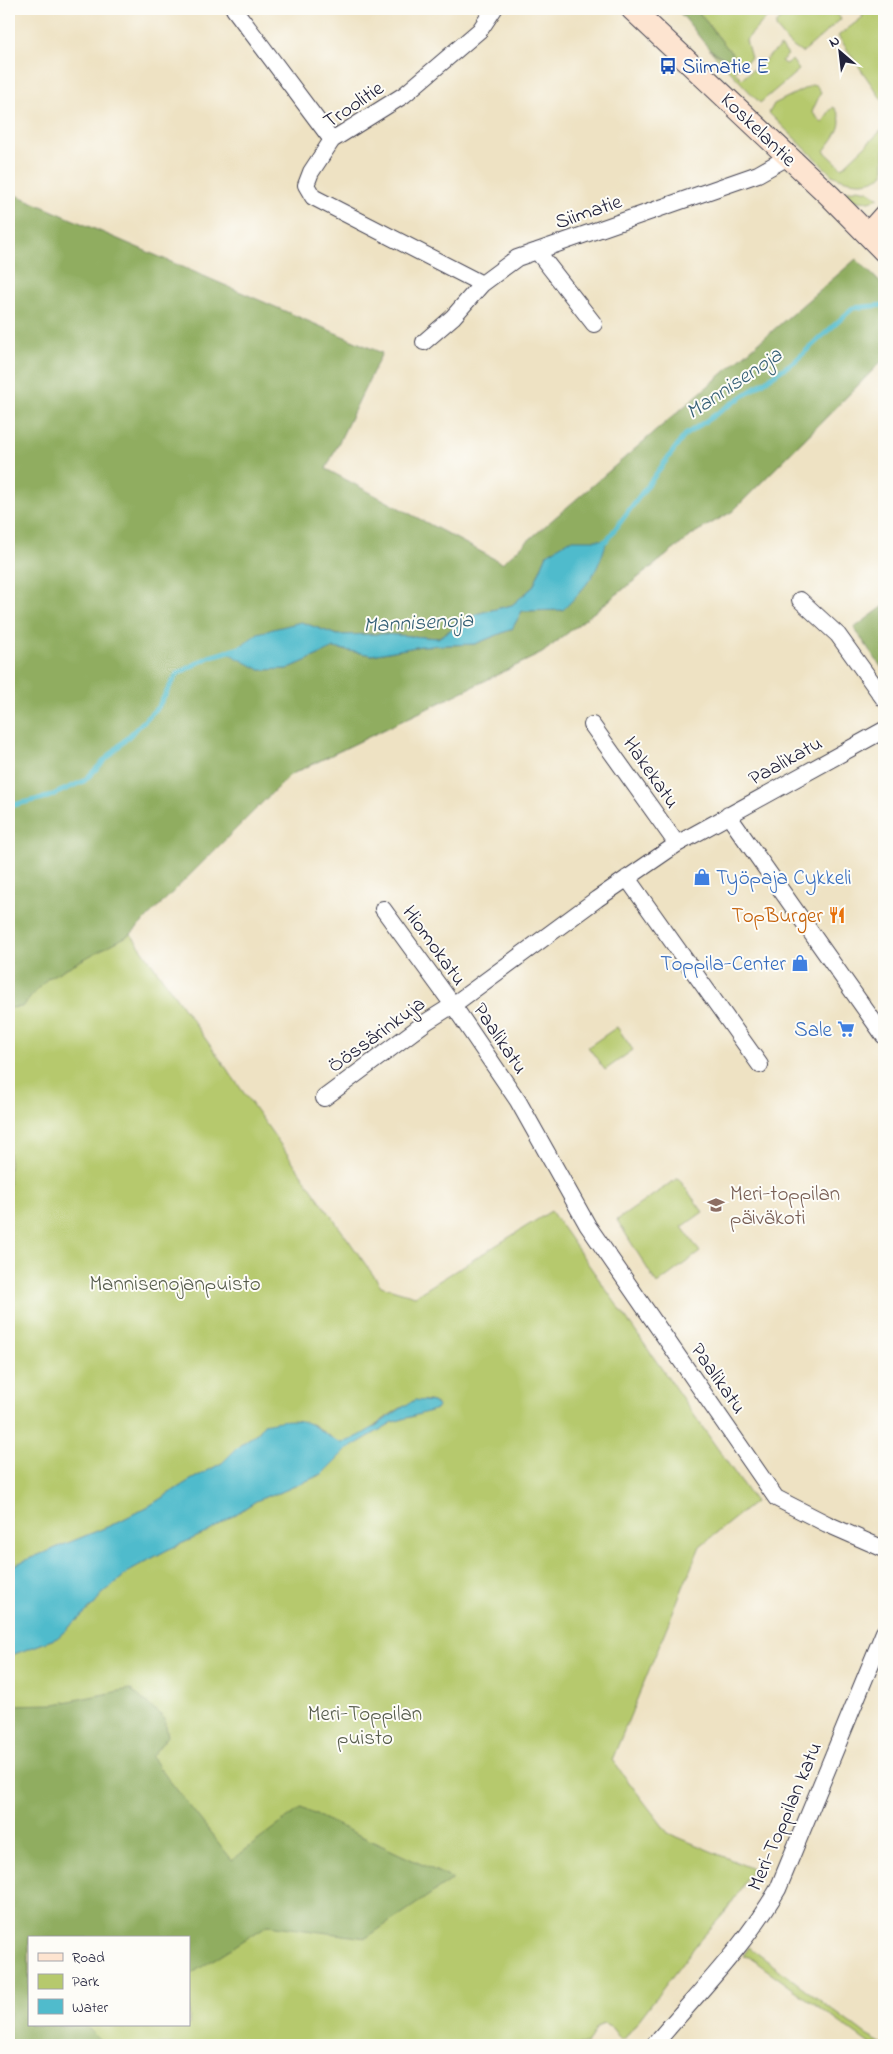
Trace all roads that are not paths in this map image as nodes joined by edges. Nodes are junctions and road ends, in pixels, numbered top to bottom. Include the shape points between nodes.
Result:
1 (234, 9) edge
2 (494, 9) edge
3 (632, 9) edge
4 (332, 140) junction
5 (788, 157) junction
6 (884, 216) edge
7 (868, 234) junction
8 (537, 251) junction
9 (884, 251) edge
10 (482, 284) junction
11 (594, 324) dead end
12 (424, 342) dead end
13 (800, 600) dead end
14 (884, 699) edge
15 (592, 725) dead end
16 (884, 730) edge
17 (728, 816) junction
18 (677, 844) junction
19 (627, 878) junction
20 (383, 909) dead end
21 (453, 1005) junction
22 (884, 1036) edge
23 (760, 1065) dead end
24 (324, 1098) dead end
25 (884, 1549) edge
26 (884, 1632) edge
27 (654, 2045) edge

1 - 4 street
2 - 4 street, Troolitie via 480,30 404,95
3 - 5 main road, Koskelantie
4 - 10 street, Troolitie via 306,185 313,197
5 - 7 main road, Koskelantie
5 - 8 street, Siimatie via 758,174
6 - 7 main road
7 - 9 main road, Koskelantie
8 - 10 street, Siimatie via 517,258
8 - 11 street
10 - 12 street, Siimatie via 454,317
13 - 14 street via 838,636
15 - 18 street, Hakekatu
16 - 17 street, Paalikatu
17 - 18 street, Paalikatu
17 - 22 street
18 - 19 street, Paalikatu
19 - 21 street, Paalikatu
19 - 23 street
20 - 21 street, Hiomokatu
21 - 24 street, Öössärinkuja
21 - 25 street, Paalikatu via 518,1101 588,1226 776,1498
26 - 27 street, Meri-Toppilan katu via 778,1889 745,1936

